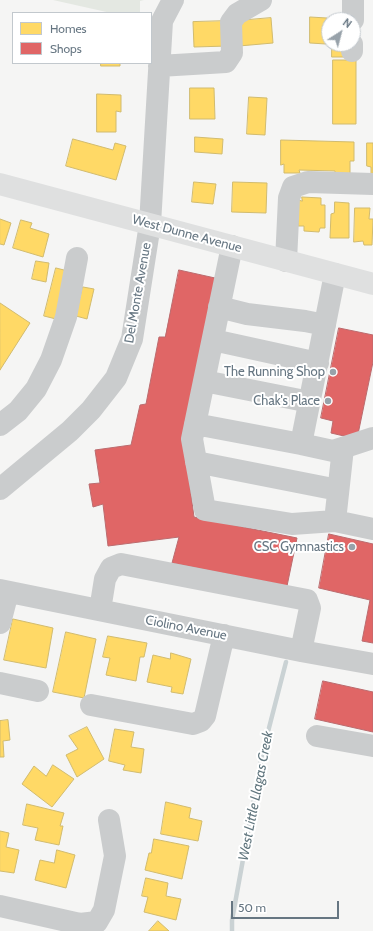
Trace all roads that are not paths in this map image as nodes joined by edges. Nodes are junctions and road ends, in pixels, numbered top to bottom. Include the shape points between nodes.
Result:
1 (173, 0) edge
2 (261, 0) edge
3 (353, 0) edge
4 (353, 12) edge
5 (159, 66) junction
6 (0, 184) edge
7 (373, 184) edge
8 (150, 224) junction
9 (232, 246) junction
10 (77, 258) dead end
11 (286, 261) junction
12 (335, 274) junction
13 (373, 284) edge
14 (219, 307) junction
15 (325, 325) junction
16 (213, 340) junction
17 (318, 363) junction
18 (204, 381) junction
19 (310, 402) junction
20 (196, 424) junction
21 (0, 425) edge
22 (373, 438) edge
23 (301, 444) junction
24 (343, 448) junction
25 (196, 462) junction
26 (0, 489) edge
27 (338, 490) junction
28 (335, 521) junction
29 (373, 529) edge
30 (4, 591) edge
31 (100, 610) junction
32 (0, 623) edge
33 (224, 635) junction
34 (302, 651) junction
35 (373, 664) edge
36 (0, 683) edge
37 (38, 691) dead end
38 (92, 705) dead end
39 (317, 736) dead end
40 (373, 746) edge
41 (109, 820) dead end
42 (0, 906) edge

1 - 5 street, Del Monte Avenue via 162,21
2 - 5 street via 237,14 231,22 232,53 226,62
3 - 4 street
5 - 8 street, Del Monte Avenue
6 - 8 main road, West Dunne Avenue
7 - 11 street via 308,182 293,187 289,198
8 - 9 main road, West Dunne Avenue
8 - 26 street, Del Monte Avenue via 132,339 116,378 91,410 70,431
9 - 11 main road, West Dunne Avenue
9 - 14 street
10 - 21 street via 66,317 51,360 36,389 18,411
11 - 12 main road, West Dunne Avenue
12 - 13 main road, West Dunne Avenue
12 - 15 street
14 - 15 street via 247,314
14 - 16 street
15 - 17 street
16 - 17 street
16 - 18 street
17 - 19 street
18 - 19 street
18 - 20 street
19 - 23 street
20 - 23 street
20 - 25 street via 192,439
22 - 24 street
23 - 24 street via 333,451
24 - 27 street
25 - 27 street
25 - 28 street via 205,510 292,524
27 - 28 street
28 - 29 street
30 - 31 street, Ciolino Avenue
30 - 32 street
31 - 33 street, Ciolino Avenue
31 - 34 street via 105,579 111,568 121,564 307,600 310,608
33 - 34 street, Ciolino Avenue
33 - 38 street via 205,716 201,721 193,724
34 - 35 street, Ciolino Avenue
36 - 37 street
39 - 40 street
41 - 42 street via 115,856 104,910 97,922 80,924

